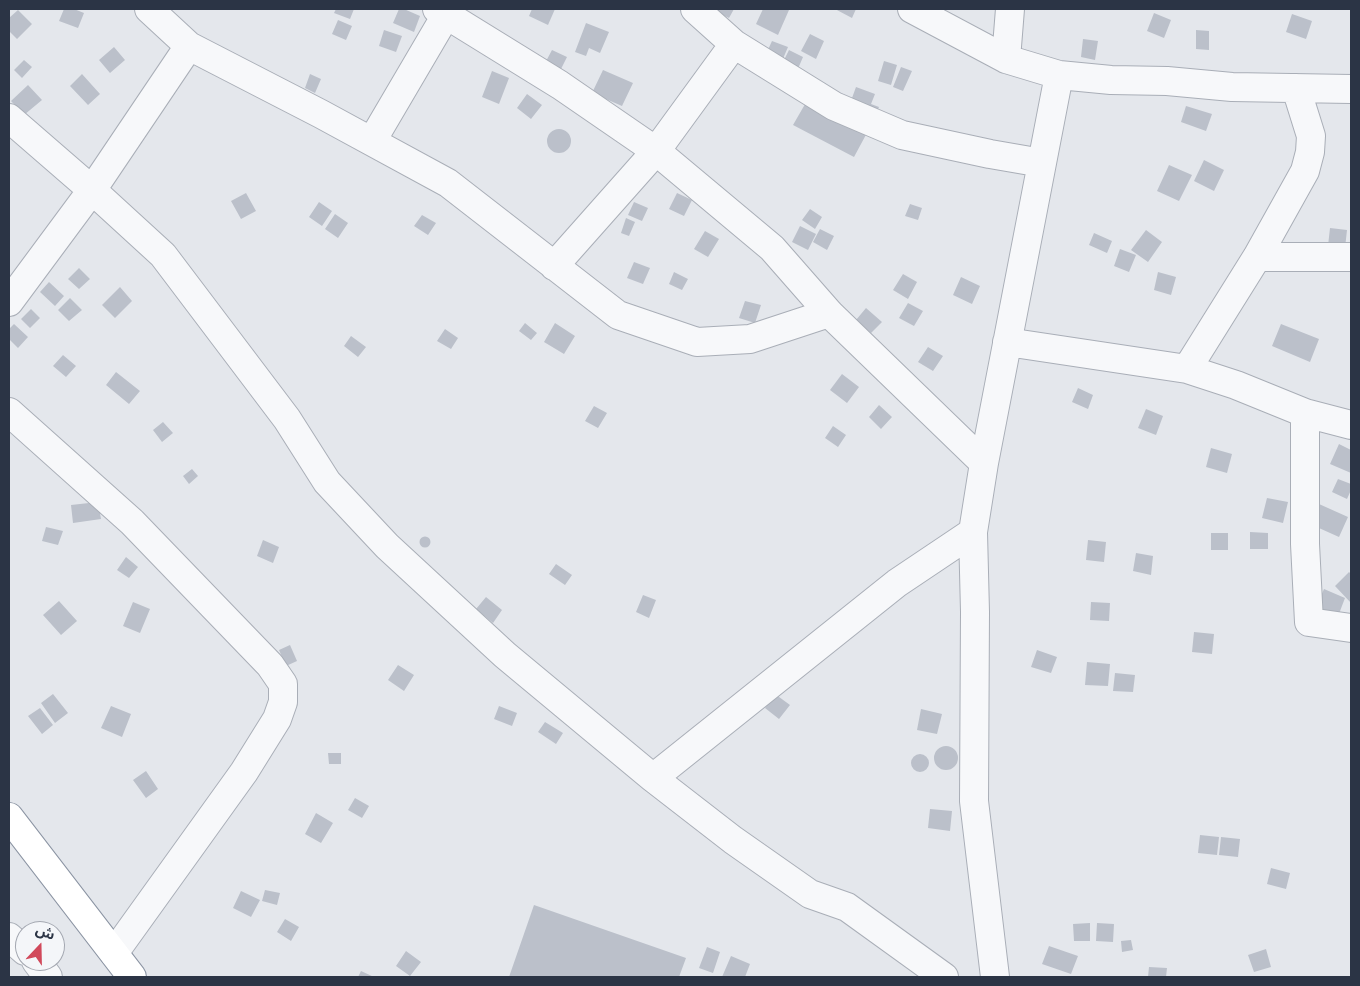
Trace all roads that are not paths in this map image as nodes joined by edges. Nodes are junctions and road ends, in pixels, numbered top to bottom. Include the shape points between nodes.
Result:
1 (149, 9) edge
2 (695, 9) edge
3 (912, 9) edge
4 (1010, 9) edge
5 (445, 11) edge
6 (734, 44) junction
7 (189, 46) junction
8 (1006, 59) junction
9 (1059, 75) junction
10 (1296, 88) junction
11 (1351, 89) edge
12 (9, 118) edge
13 (372, 141) junction
14 (656, 151) junction
15 (1042, 163) junction
16 (92, 190) junction
17 (1257, 257) junction
18 (1351, 258) edge
19 (554, 266) junction
20 (9, 302) edge
21 (829, 313) junction
22 (1007, 342) junction
23 (1188, 369) junction
24 (9, 412) edge
25 (1305, 413) junction
26 (1351, 425) edge
27 (984, 463) junction
28 (973, 532) junction
29 (1351, 628) edge
30 (654, 778) junction
31 (9, 817) edge
32 (114, 954) junction
33 (132, 977) edge
34 (944, 977) edge
35 (995, 977) edge

1 - 7 street
2 - 6 street
3 - 8 street
4 - 8 street
5 - 13 street
5 - 14 street
6 - 14 street
6 - 15 street via 834,106 902,135
7 - 13 street
7 - 16 street
8 - 9 street
9 - 10 street via 1232,87
9 - 15 street
10 - 11 street
10 - 17 street via 1311,136 1310,152 1305,171
12 - 16 street
13 - 19 street via 448,183
14 - 19 street
14 - 21 street via 772,248
15 - 22 street
16 - 20 street
16 - 30 street via 163,256 286,419 327,482 387,546 505,655
17 - 18 street
17 - 23 street
19 - 21 street via 618,315 697,342 750,339
21 - 27 street
22 - 23 street
22 - 27 street
23 - 25 street
24 - 32 street via 132,522 270,665 283,684 283,702 277,719 249,764
25 - 26 street
25 - 29 street via 1305,544 1309,622
27 - 28 street
28 - 30 street via 898,583
28 - 35 street via 974,801
30 - 34 street via 733,840 810,894 847,907
31 - 32 highway
32 - 33 highway

